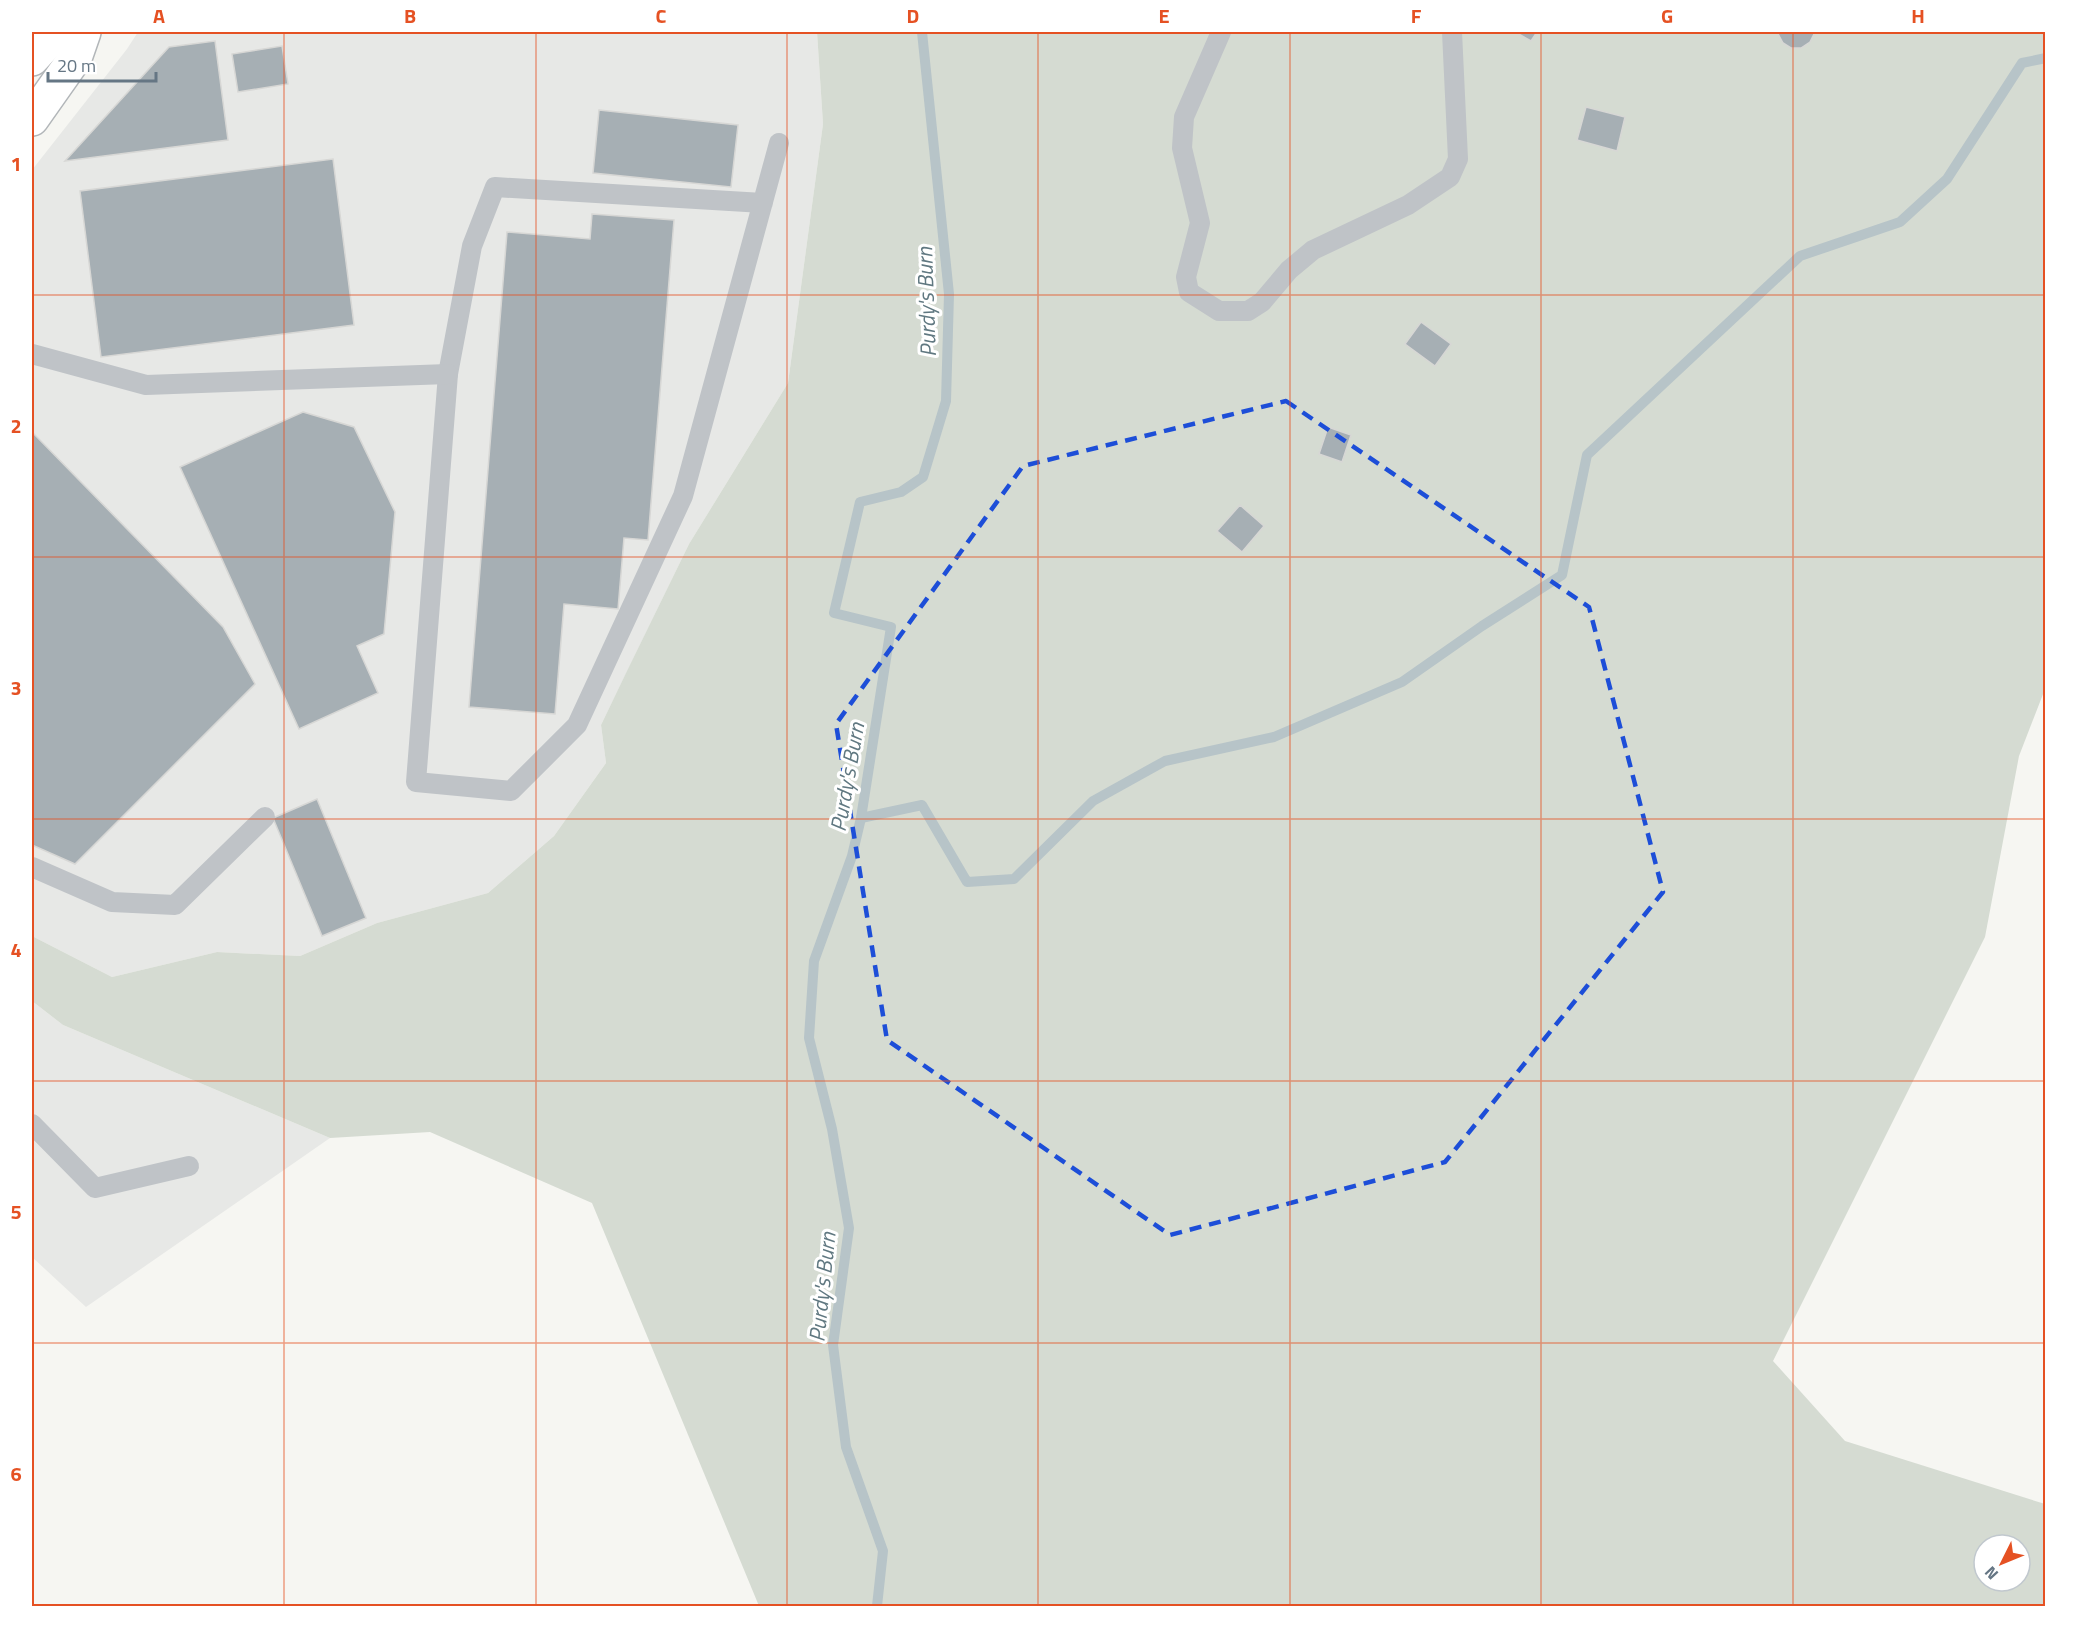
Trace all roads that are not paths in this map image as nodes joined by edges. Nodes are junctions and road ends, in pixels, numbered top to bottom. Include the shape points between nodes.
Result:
1 (57, 32) edge
2 (84, 32) edge
3 (1221, 32) edge
4 (1452, 32) edge
5 (32, 59) edge
6 (32, 119) edge
7 (779, 143) dead end
8 (763, 203) junction
9 (32, 354) edge
10 (448, 374) junction
11 (265, 817) dead end
12 (32, 867) edge
13 (32, 1124) edge
14 (189, 1166) dead end

1 - 5 highway
2 - 6 highway via 75,58
3 - 4 lane via 1184,117 1182,148 1200,223 1186,277 1189,292 1219,311 1248,311 1262,302 1289,270 1313,250 1408,206 1450,177 1458,159
7 - 8 lane
8 - 10 lane via 495,187 472,246
8 - 10 lane via 683,496 577,725 511,791 416,783
9 - 10 lane via 146,385
11 - 12 lane via 175,905 112,902
13 - 14 lane via 95,1188

